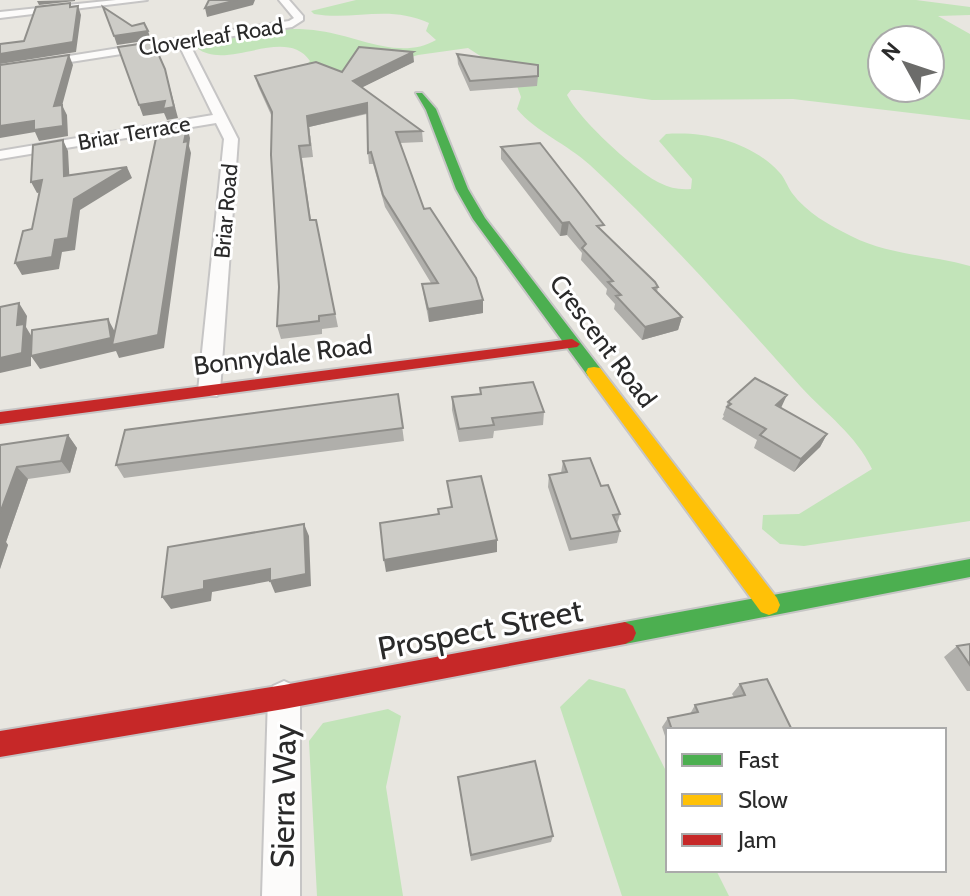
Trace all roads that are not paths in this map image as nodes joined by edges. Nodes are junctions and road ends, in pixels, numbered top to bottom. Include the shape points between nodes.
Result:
1 (142, 0) edge
2 (284, 0) edge
3 (0, 15) edge
4 (183, 42) junction
5 (0, 70) edge
6 (419, 95) dead end
7 (220, 118) junction
8 (0, 155) edge
9 (572, 344) junction
10 (209, 391) junction
11 (0, 418) edge
12 (970, 568) edge
13 (769, 605) junction
14 (284, 697) junction
15 (0, 744) edge
16 (281, 896) edge

1 - 3 street, Cloverleaf Road
2 - 4 street, Cloverleaf Road via 299,14 292,24
4 - 5 street, Cloverleaf Road
4 - 7 street, Briar Road
6 - 9 street, Crescent Road via 431,109 479,219
7 - 8 street, Briar Terrace
7 - 10 street, Briar Road via 231,139 231,160
9 - 10 street, Bonnydale Road
9 - 13 street, Crescent Road
10 - 11 street, Bonnydale Road
12 - 13 street, Prospect Street
13 - 14 street, Prospect Street
14 - 15 street, Prospect Street
14 - 16 street, Sierra Way

